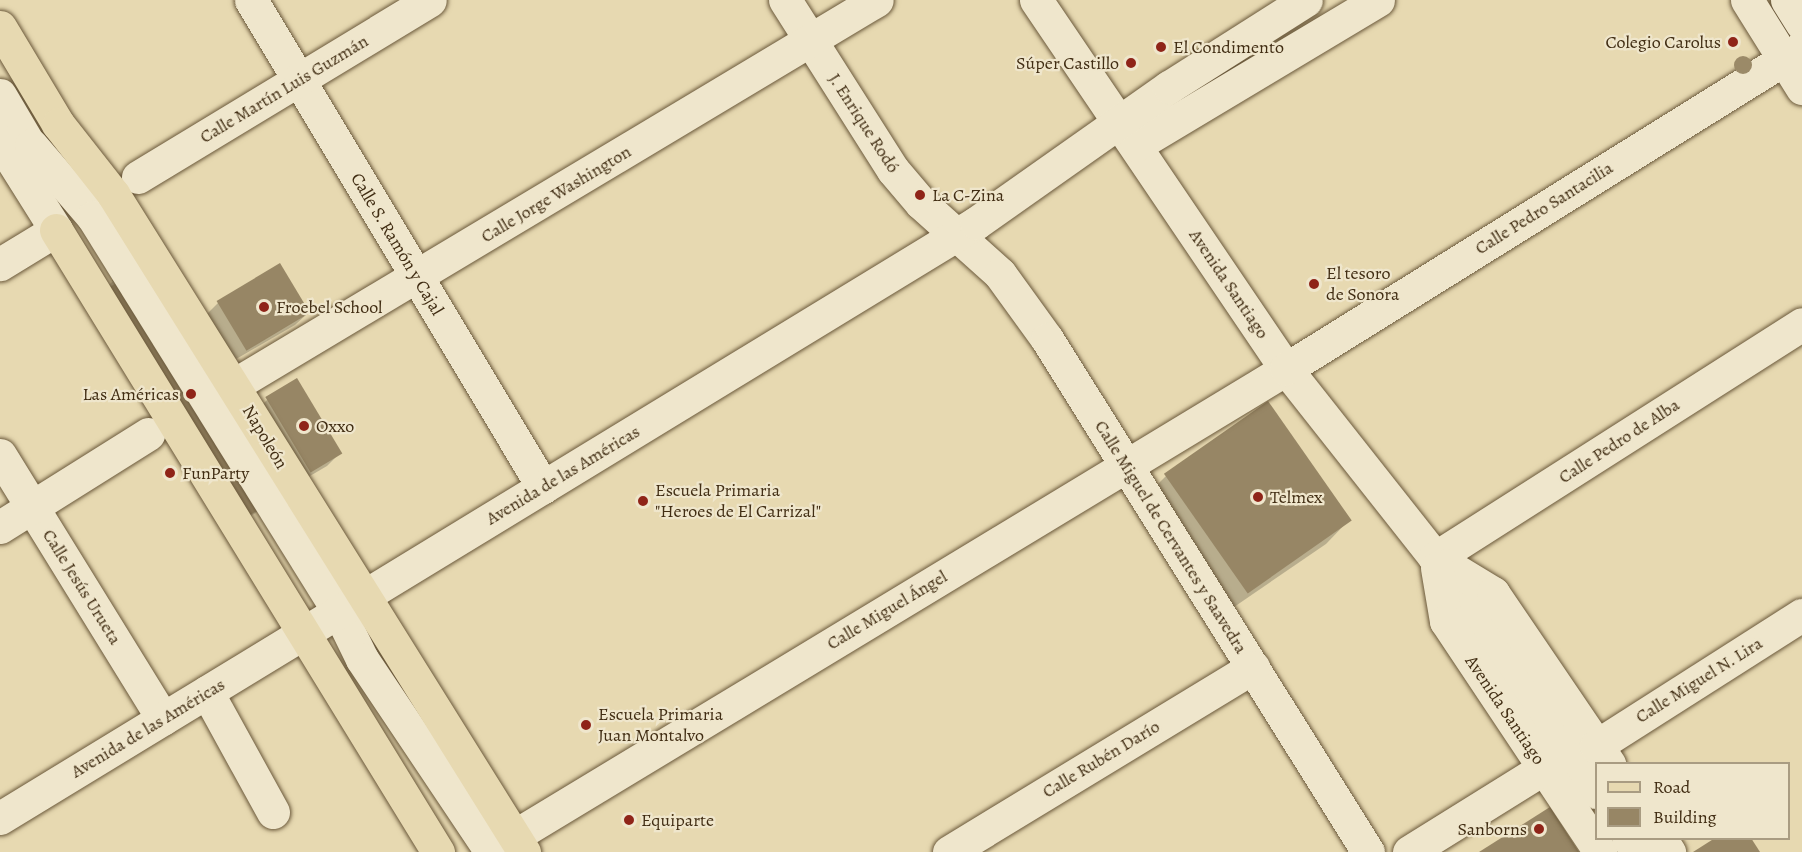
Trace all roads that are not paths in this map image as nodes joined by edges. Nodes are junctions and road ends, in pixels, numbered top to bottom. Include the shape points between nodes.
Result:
1 (251, 0) edge
2 (430, 0) edge
3 (785, 0) edge
4 (877, 0) edge
5 (1036, 0) edge
6 (1306, 0) edge
7 (1378, 0) edge
8 (1747, 0) edge
9 (1787, 0) edge
10 (1802, 24) edge
11 (0, 27) edge
12 (810, 42) junction
13 (1793, 53) edge
14 (299, 80) junction
15 (1802, 88) edge
16 (0, 95) edge
17 (1128, 133) junction
18 (16, 143) edge
19 (138, 177) dead end
20 (56, 230) junction
21 (958, 233) junction
22 (0, 264) edge
23 (417, 278) junction
24 (1802, 324) edge
25 (1286, 369) junction
26 (234, 385) junction
27 (148, 434) dead end
28 (0, 455) edge
29 (1127, 465) junction
30 (543, 487) junction
31 (32, 506) junction
32 (0, 527) edge
33 (1435, 558) junction
34 (1802, 615) edge
35 (331, 616) junction
36 (1252, 667) junction
37 (207, 692) junction
38 (164, 719) junction
39 (1602, 755) edge
40 (1544, 768) junction
41 (1595, 791) edge
42 (273, 812) dead end
43 (0, 819) edge
44 (502, 849) edge
45 (438, 852) edge
46 (949, 852) edge
47 (1368, 852) edge
48 (1409, 852) edge
49 (1600, 852) edge

1 - 14 street, Calle S. Ramón y Cajal
2 - 14 street, Calle Martín Luis Guzmán
3 - 12 street, J. Enrique Rodó
4 - 12 street, Calle Jorge Washington
5 - 17 street, Avenida Santiago
6 - 17 street
7 - 17 street
8 - 13 street
9 - 10 street
11 - 26 main road, Napoleón via 58,124 112,194
12 - 21 street, J. Enrique Rodó via 893,170 921,203
12 - 23 street, Calle Jorge Washington
13 - 15 street
13 - 25 street, Calle Pedro Santacilia
14 - 19 street, Calle Martín Luis Guzmán
14 - 23 street, Calle S. Ramón y Cajal
16 - 18 street
17 - 21 street, Avenida de las Américas
17 - 25 street, Avenida Santiago
18 - 20 street, Napoleón
18 - 35 street via 93,217
20 - 22 street
20 - 35 main road, Napoleón
21 - 29 street, Calle Miguel de Cervantes y Saavedra via 1000,274
21 - 30 street, Avenida de las Américas
23 - 26 street, Calle Jorge Washington
23 - 30 street, Calle S. Ramón y Cajal
24 - 33 street, Calle Pedro de Alba
25 - 29 street, Calle Miguel Ángel
25 - 33 street, Avenida Santiago
26 - 35 main road, Napoleón
27 - 31 street
28 - 31 street, Calle Jesús Urueta
29 - 36 street, Calle Miguel de Cervantes y Saavedra
29 - 44 street, Calle Miguel Ángel
30 - 35 street, Avenida de las Américas
31 - 32 street
31 - 38 street, Calle Jesús Urueta
33 - 39 street, Avenida Santiago via 1493,593
33 - 40 street, Avenida Santiago via 1446,621
33 - 41 street, Avenida Santiago
34 - 39 street, Calle Miguel N. Lira
35 - 37 street, Avenida de las Américas
35 - 44 main road, Napoleón
35 - 44 street
35 - 45 main road, Napoleón
36 - 46 street, Calle Rubén Darío
36 - 47 street, Calle Miguel de Cervantes y Saavedra
37 - 38 street, Avenida de las Américas
37 - 42 street
38 - 43 street, Avenida de las Américas
40 - 48 street
40 - 49 street, Avenida Santiago

